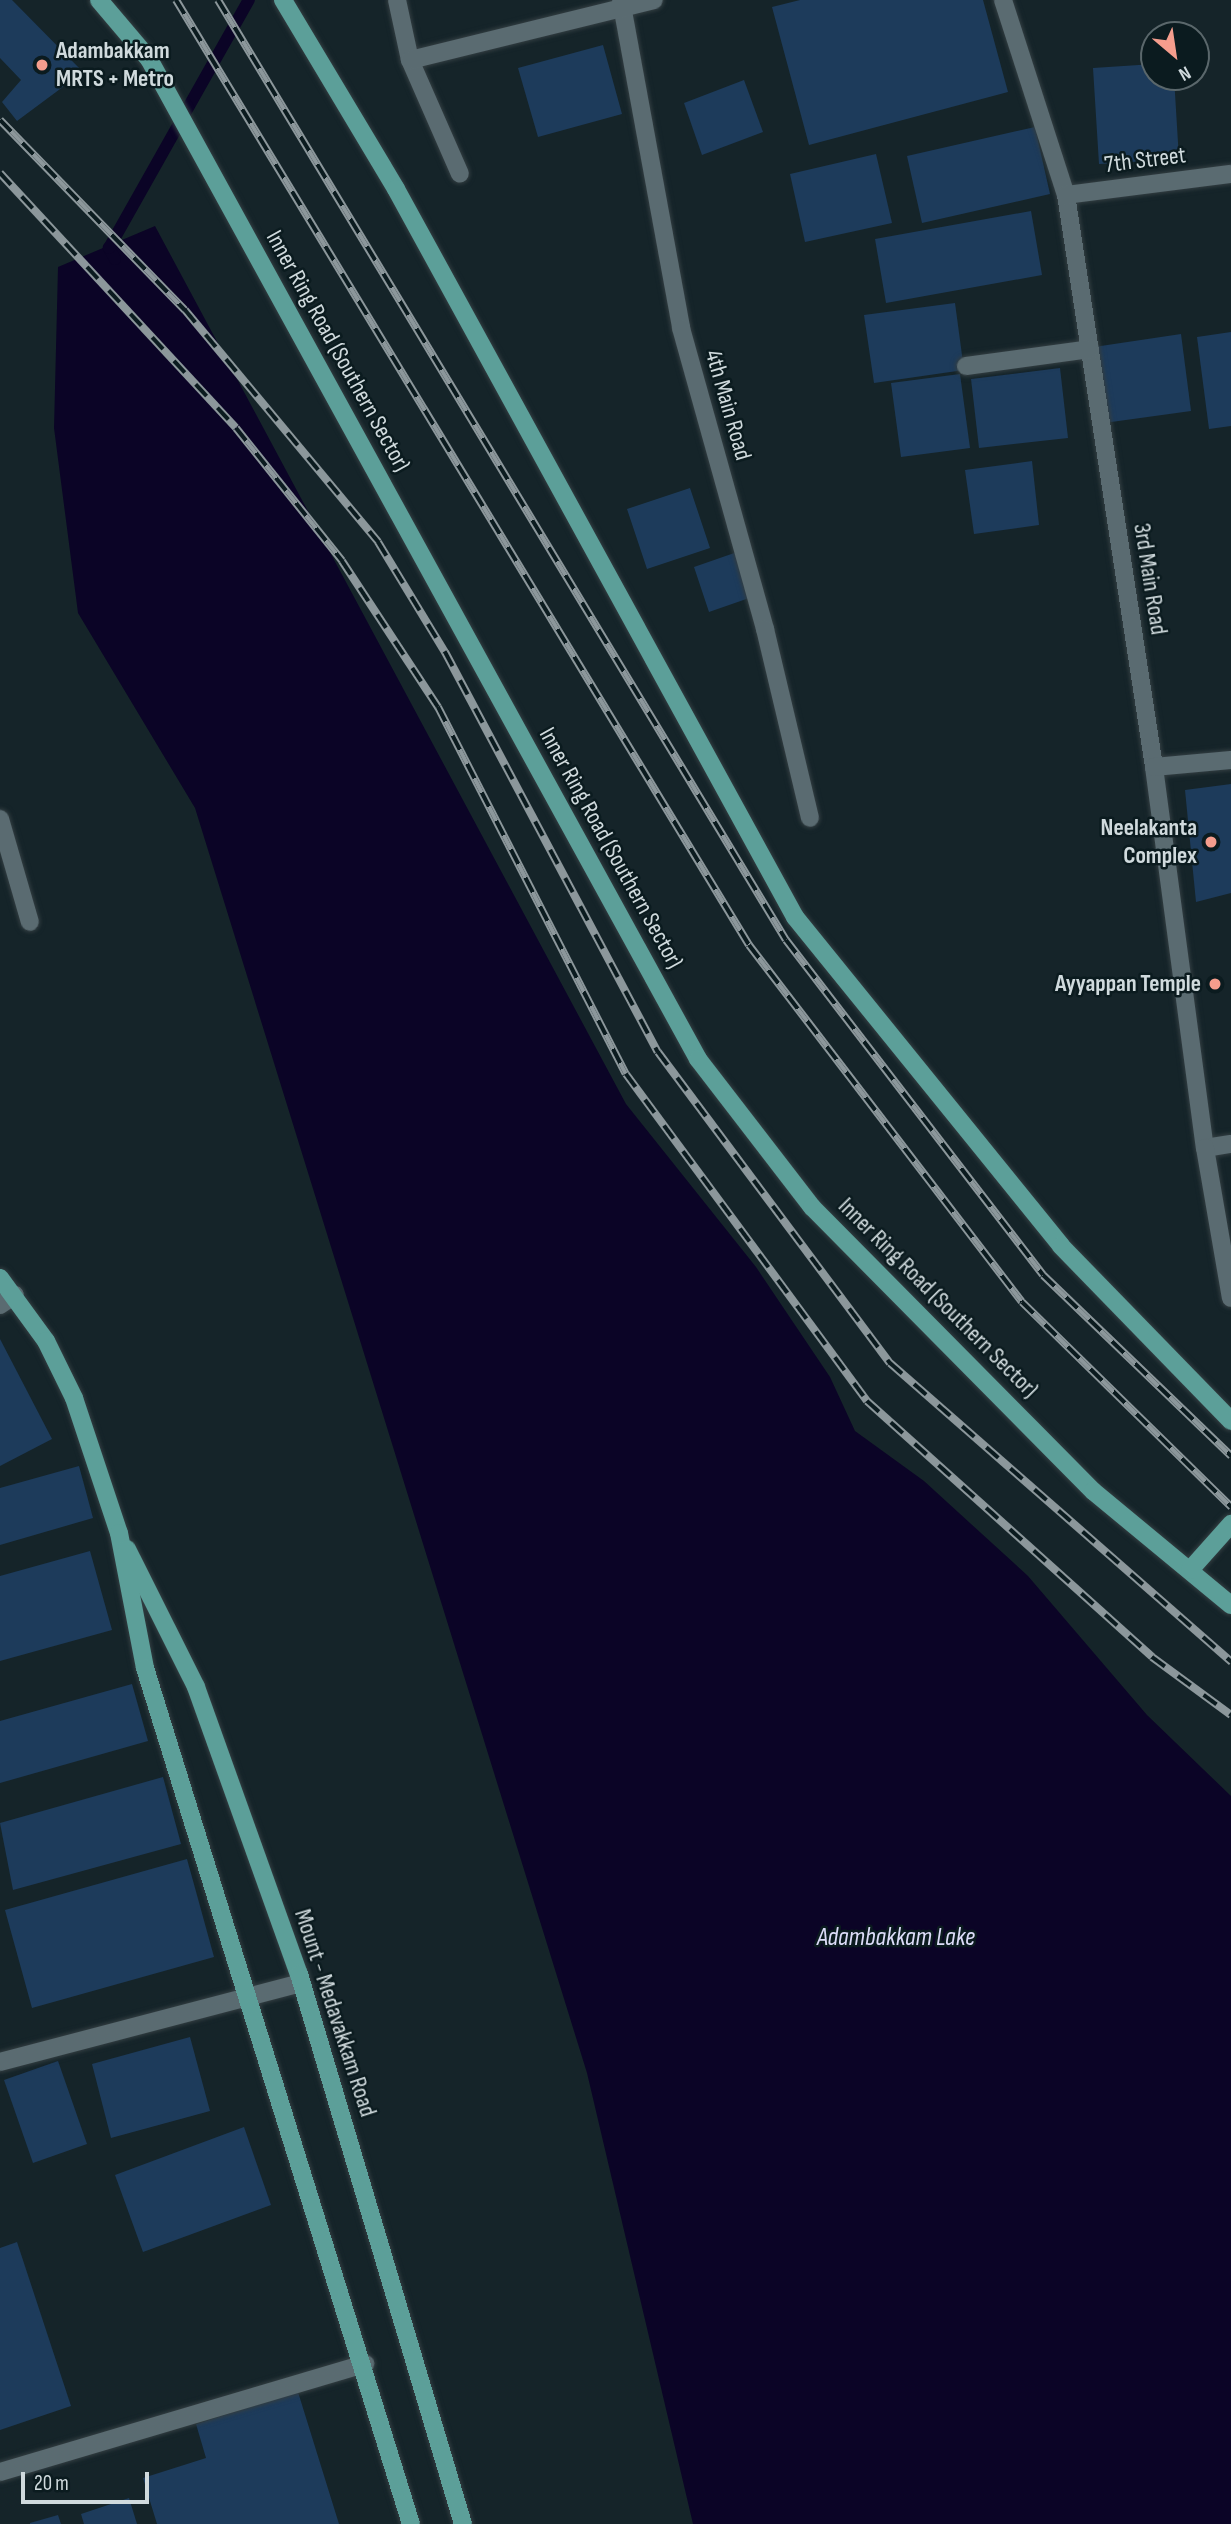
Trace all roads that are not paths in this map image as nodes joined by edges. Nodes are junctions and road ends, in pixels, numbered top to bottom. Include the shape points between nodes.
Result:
1 (99, 0) edge
2 (283, 0) edge
3 (397, 0) edge
4 (654, 0) edge
5 (1003, 0) edge
6 (621, 4) edge
7 (411, 61) junction
8 (460, 174) dead end
9 (1231, 174) edge
10 (1066, 195) junction
11 (1090, 349) junction
12 (966, 366) dead end
13 (1231, 760) edge
14 (1154, 767) junction
15 (810, 818) dead end
16 (0, 819) edge
17 (30, 922) dead end
18 (1231, 1144) edge
19 (1205, 1148) junction
20 (0, 1278) edge
21 (1231, 1298) edge
22 (7, 1300) edge
23 (1231, 1421) edge
24 (1231, 1524) edge
25 (119, 1533) junction
26 (1189, 1570) junction
27 (1231, 1605) edge
28 (301, 1983) junction
29 (247, 1993) junction
30 (0, 2062) edge
31 (365, 2364) junction
32 (0, 2472) edge
33 (411, 2524) edge
34 (463, 2524) edge

1 - 26 main road, Inner Ring Road (Southern Sector) via 149,59 698,1059 812,1207 1093,1491
2 - 23 main road via 396,189 795,917 1061,1246
3 - 7 street
4 - 6 street
5 - 10 street, 3rd Main Road
6 - 7 street
6 - 15 street, 4th Main Road via 681,328 765,629
7 - 8 street
9 - 10 street, 7th Street
10 - 11 street, 3rd Main Road
11 - 12 street
11 - 14 street, 3rd Main Road
13 - 14 street
14 - 19 street, 3rd Main Road
16 - 17 street
18 - 19 street
19 - 21 street, 3rd Main Road
20 - 22 main road, Mount - Medavakkam Road
22 - 25 main road, Mount - Medavakkam Road via 74,1398
24 - 26 main road
25 - 28 main road, Mount - Medavakkam Road via 196,1687
25 - 29 main road, Mount - Medavakkam Road via 145,1668
26 - 27 main road, Inner Ring Road (Southern Sector)
28 - 29 street
28 - 34 main road, Mount - Medavakkam Road
29 - 30 street
29 - 31 main road, Mount - Medavakkam Road
31 - 32 street
31 - 33 main road, Mount - Medavakkam Road

